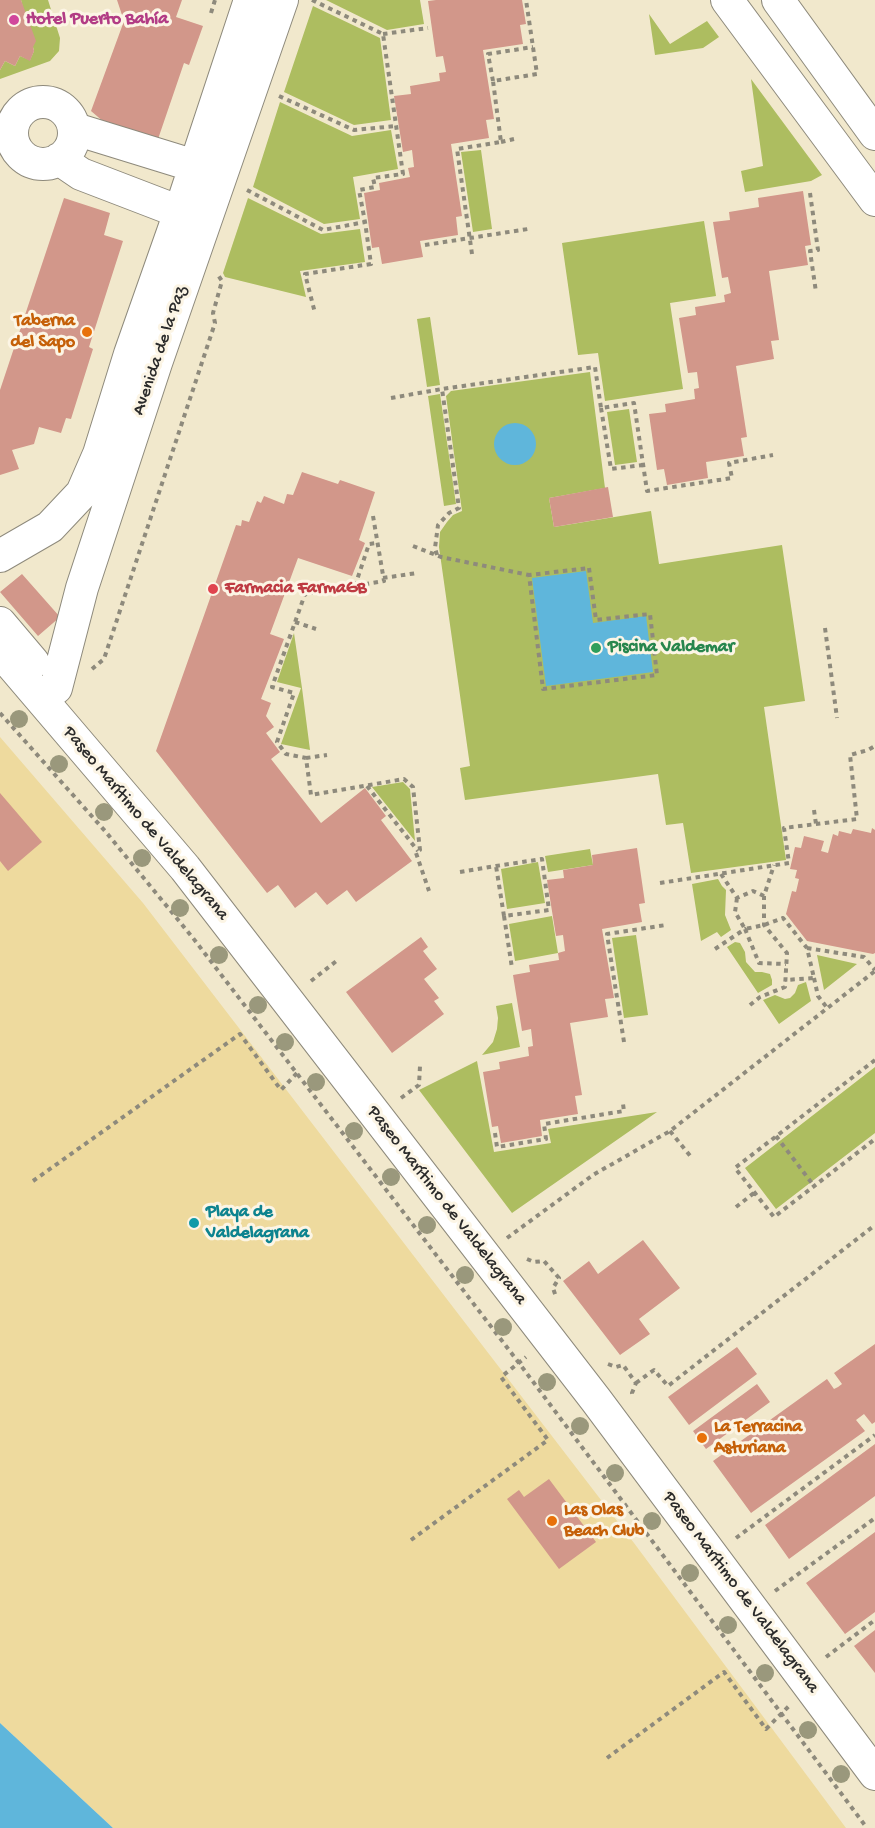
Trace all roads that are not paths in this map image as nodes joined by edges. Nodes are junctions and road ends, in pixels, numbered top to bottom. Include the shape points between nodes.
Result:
1 (250, 0) edge
2 (727, 0) edge
3 (778, 0) edge
4 (295, 5) edge
5 (75, 129) junction
6 (875, 134) edge
7 (59, 159) junction
8 (195, 166) junction
9 (875, 200) edge
10 (180, 212) junction
11 (0, 556) edge
12 (0, 624) edge
13 (0, 651) edge
14 (49, 694) junction
15 (875, 1745) edge
16 (875, 1774) edge

1 - 8 street, Avenida de la Paz
2 - 9 street
3 - 6 street
4 - 14 street, Avenida de la Paz via 149,385
5 - 7 street via 71,146
5 - 7 street via 65,110 45,101 35,102 18,114 12,133 19,153 37,163
5 - 8 street
7 - 10 street via 81,174
8 - 10 street, Avenida de la Paz
10 - 11 street, Avenida de la Paz via 99,454 82,492 50,526
12 - 14 street, Paseo Marítimo de Valdelagrana
13 - 14 street, Paseo Marítimo de Valdelagrana
14 - 15 street, Paseo Marítimo de Valdelagrana via 200,856 609,1389
14 - 16 street, Paseo Marítimo de Valdelagrana via 596,1400

